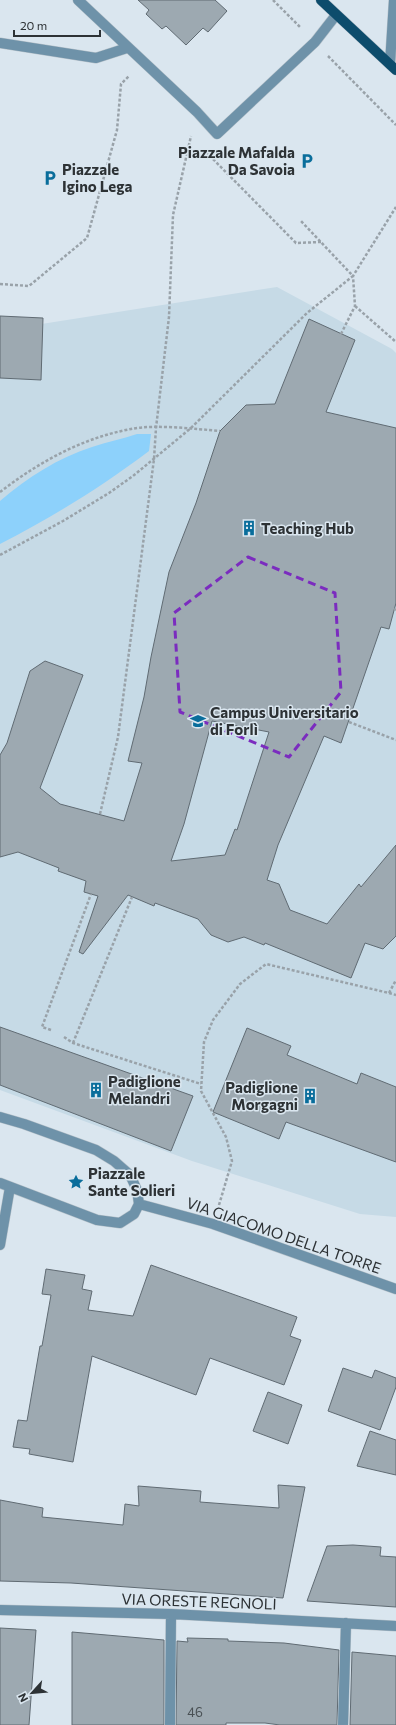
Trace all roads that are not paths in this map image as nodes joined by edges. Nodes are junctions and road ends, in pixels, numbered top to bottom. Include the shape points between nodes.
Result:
1 (78, 0) edge
2 (321, 0) edge
3 (394, 0) edge
4 (336, 15) junction
5 (0, 43) edge
6 (127, 48) junction
7 (393, 67) edge
8 (0, 1117) edge
9 (0, 1183) edge
10 (10, 1187) junction
11 (139, 1204) junction
12 (0, 1245) edge
13 (396, 1289) edge
14 (0, 1610) edge
15 (171, 1614) junction
16 (346, 1623) junction
17 (396, 1626) edge
18 (170, 1725) edge
19 (343, 1725) edge

1 - 6 street
2 - 4 main road
3 - 7 street
4 - 6 street via 315,42 217,134 197,112
4 - 7 main road
5 - 6 street via 96,58
8 - 11 street via 96,1150 114,1161 130,1175 137,1190
9 - 10 street
10 - 11 street via 97,1220 120,1223 134,1214
10 - 12 street
11 - 13 street, VIA GIACOMO DELLA TORRE via 213,1224
14 - 15 street, VIA ORESTE REGNOLI
15 - 16 street, VIA ORESTE REGNOLI
15 - 18 street
16 - 17 street, VIA ORESTE REGNOLI
16 - 19 street

